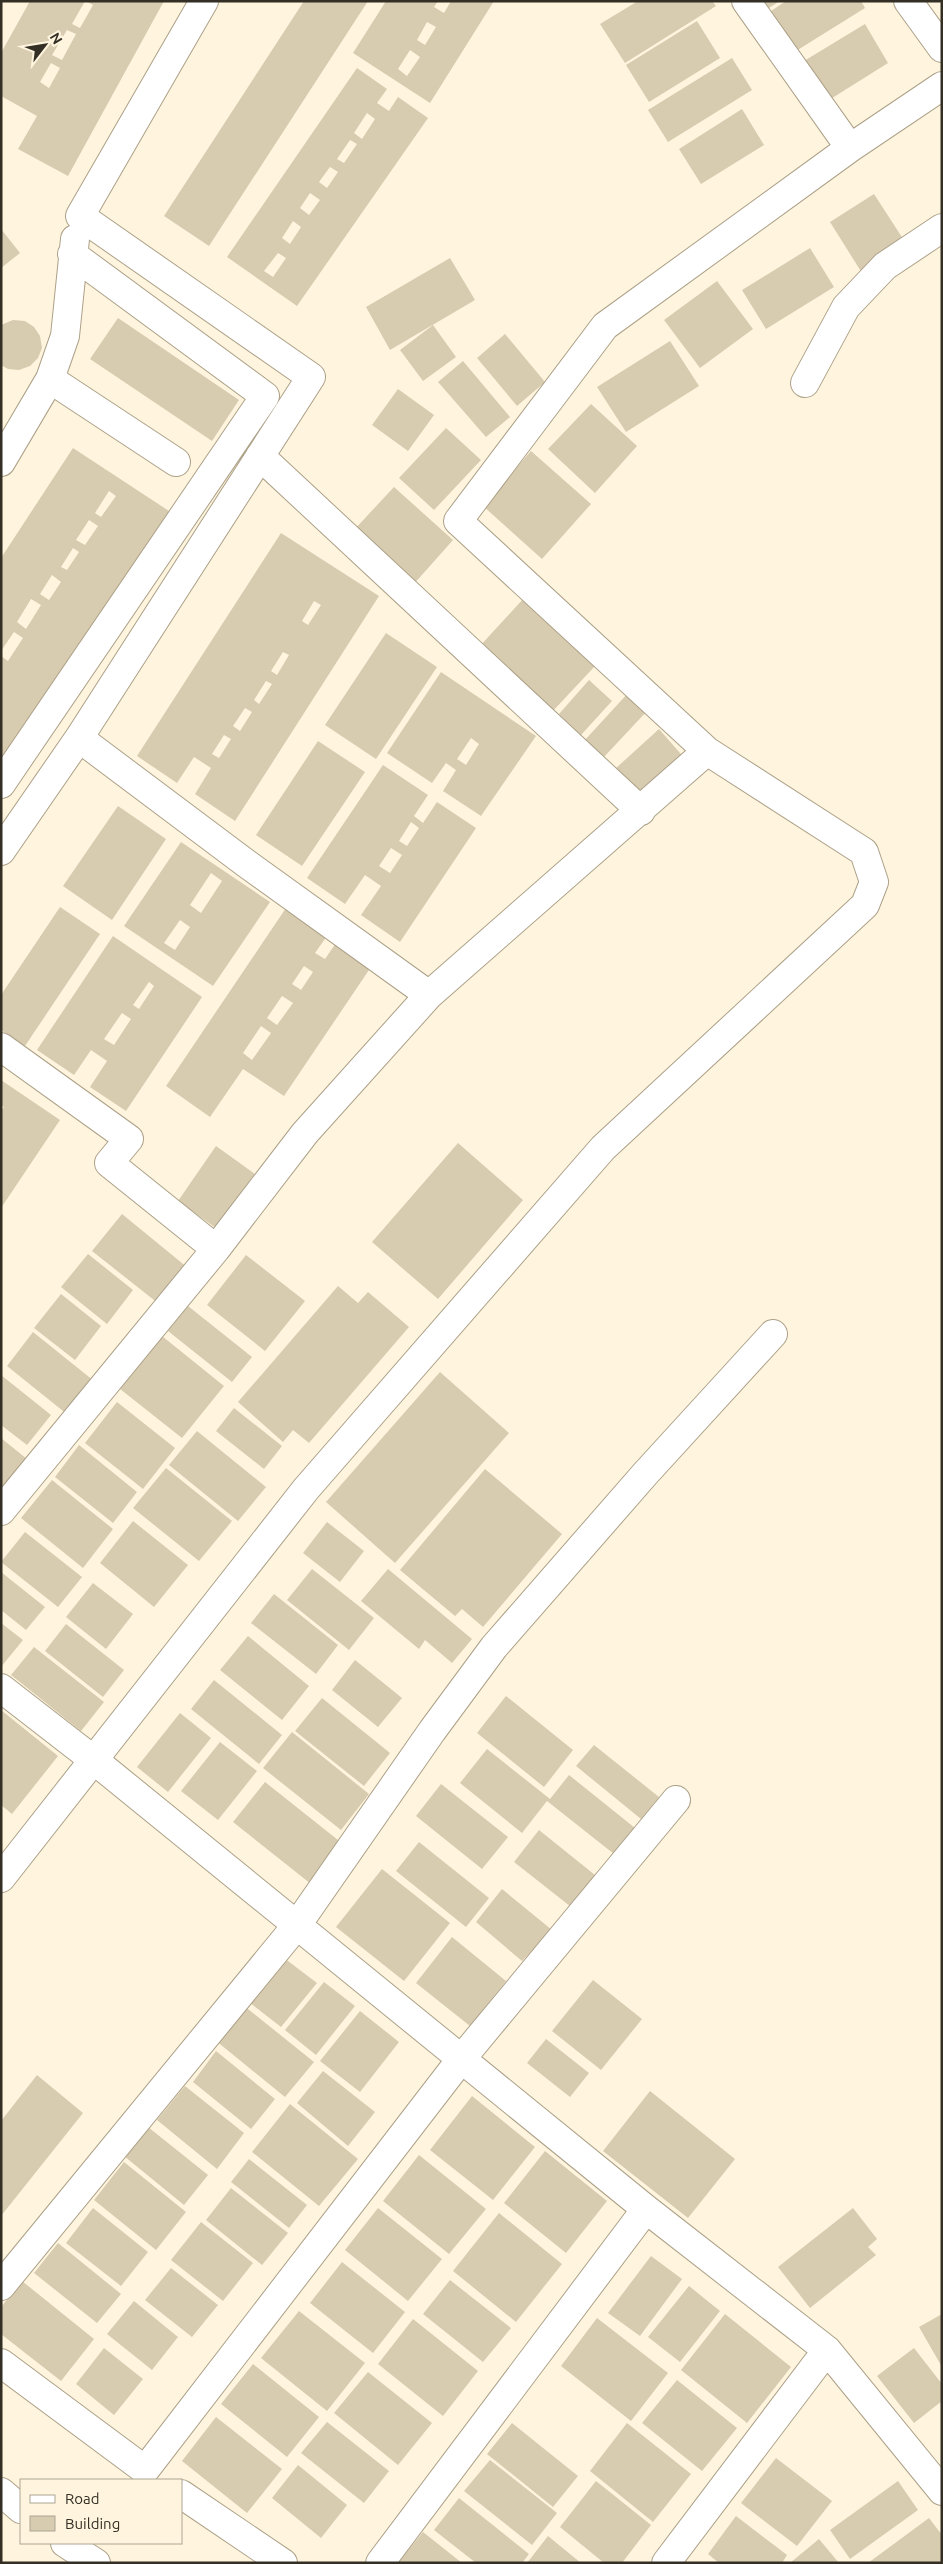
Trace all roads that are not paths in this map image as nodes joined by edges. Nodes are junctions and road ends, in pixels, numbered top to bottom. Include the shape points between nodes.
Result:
1 (204, 1) edge
2 (746, 1) edge
3 (908, 1) edge
4 (942, 48) edge
5 (942, 86) edge
6 (850, 148) junction
7 (80, 216) junction
8 (942, 228) edge
9 (72, 254) junction
10 (50, 379) junction
11 (805, 383) dead end
12 (260, 456) junction
13 (1, 462) edge
14 (176, 462) dead end
15 (79, 738) junction
16 (707, 751) junction
17 (1, 784) edge
18 (641, 811) junction
19 (1, 851) edge
20 (429, 995) junction
21 (1, 1047) edge
22 (216, 1249) junction
23 (772, 1334) dead end
24 (1, 1511) edge
25 (1, 1688) edge
26 (95, 1761) junction
27 (676, 1800) dead end
28 (1, 1878) edge
29 (297, 1925) junction
30 (462, 2058) junction
31 (646, 2209) junction
32 (1, 2286) edge
33 (827, 2350) junction
34 (1, 2363) edge
35 (153, 2475) edge
36 (1, 2492) edge
37 (942, 2492) edge
38 (182, 2495) edge
39 (20, 2507) edge
40 (66, 2544) edge
41 (96, 2563) edge
42 (283, 2563) edge
43 (380, 2563) edge
44 (666, 2563) edge

1 - 7 street
2 - 6 street
3 - 4 street
5 - 6 street
6 - 16 street via 605,326 458,521
7 - 9 street
7 - 12 street via 311,377
8 - 11 street via 885,266 846,307
9 - 10 street via 66,336
9 - 17 street via 265,396
10 - 13 street
10 - 14 street
12 - 15 street
12 - 18 street
15 - 19 street
15 - 20 street
16 - 18 street
16 - 26 street via 864,852 874,882 865,905 603,1148 306,1489
18 - 20 street
20 - 22 street via 305,1134
21 - 22 street via 129,1139 109,1163
22 - 24 street
23 - 29 street via 494,1647
25 - 26 street
26 - 28 street
26 - 29 street
27 - 30 street
29 - 30 street
29 - 32 street
30 - 31 street
30 - 35 street
31 - 33 street
31 - 43 street
33 - 37 street
33 - 44 street
34 - 35 street
36 - 39 street
38 - 42 street
40 - 41 street

